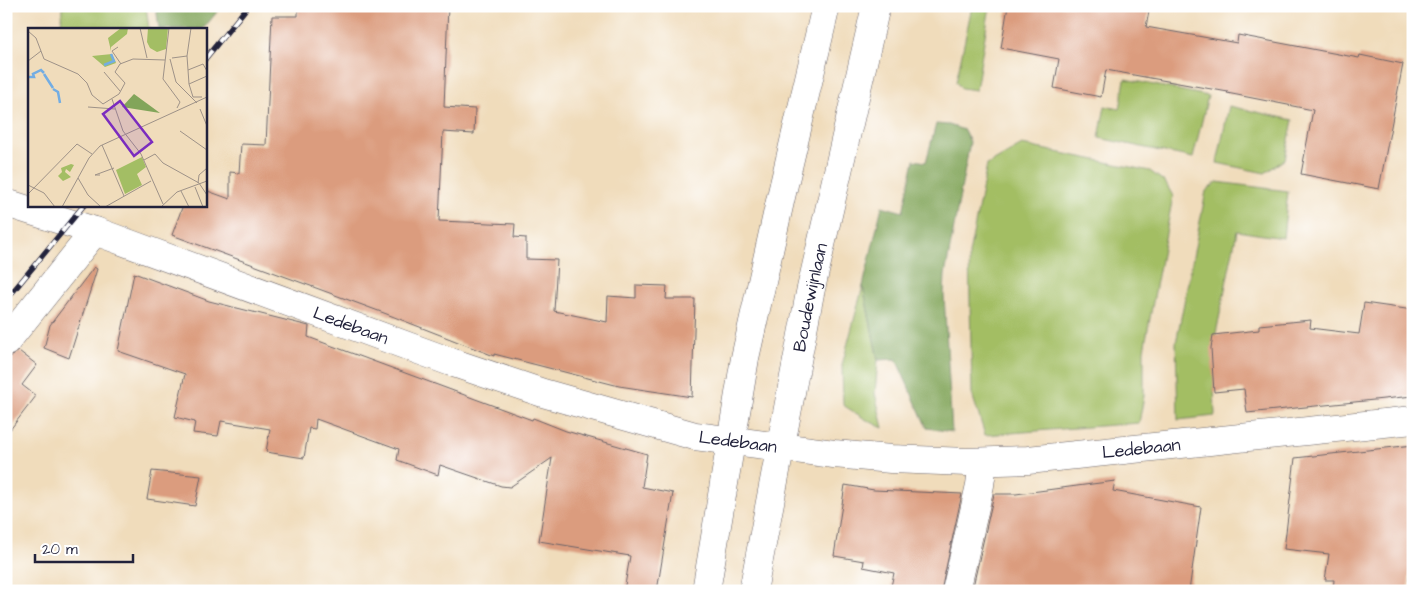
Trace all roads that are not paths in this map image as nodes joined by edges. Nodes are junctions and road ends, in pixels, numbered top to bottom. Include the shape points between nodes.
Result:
1 (826, 6) edge
2 (876, 6) edge
3 (6, 203) edge
4 (95, 231) junction
5 (6, 342) edge
6 (1413, 420) edge
7 (731, 440) junction
8 (781, 447) junction
9 (983, 462) junction
10 (706, 591) edge
11 (753, 591) edge
12 (956, 591) edge

1 - 7 street via 750,337
2 - 8 street, Boudewijnlaan via 810,292
3 - 4 street, Ledebaan
4 - 5 street
4 - 7 street, Ledebaan via 543,393 695,436
6 - 9 street, Ledebaan
7 - 8 street, Ledebaan
7 - 10 street
8 - 9 street, Ledebaan via 891,459
8 - 11 street, Boudewijnlaan
9 - 12 street

